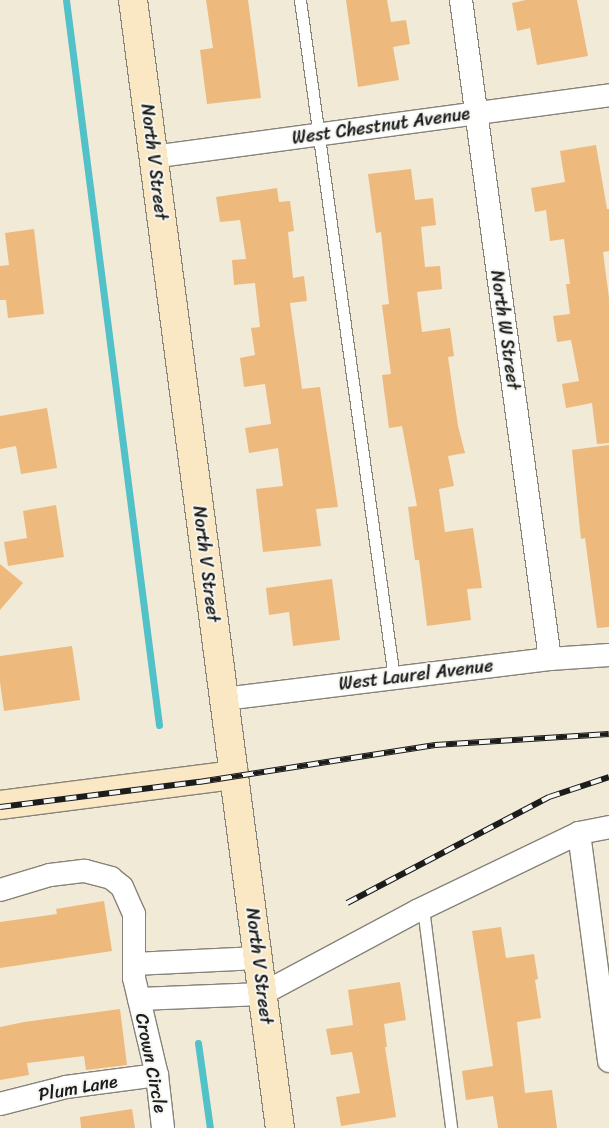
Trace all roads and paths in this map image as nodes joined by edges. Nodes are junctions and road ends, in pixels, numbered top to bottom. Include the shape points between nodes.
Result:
1 (133, 0) edge
2 (300, 0) edge
3 (461, 0) edge
4 (609, 95) edge
5 (475, 113) junction
6 (318, 135) junction
7 (153, 157) junction
8 (609, 655) edge
9 (550, 659) junction
10 (394, 678) junction
11 (224, 699) junction
12 (234, 775) junction
13 (0, 805) edge
14 (609, 827) edge
15 (579, 833) junction
16 (0, 890) edge
17 (423, 908) junction
18 (258, 958) junction
19 (134, 964) junction
20 (262, 994) junction
21 (139, 999) junction
22 (609, 1061) edge
23 (156, 1075) junction
24 (0, 1104) edge
25 (163, 1128) edge
26 (280, 1128) edge
27 (451, 1128) edge

1 - 7 street, North V Street
2 - 6 lane
3 - 5 street, North W Street
4 - 5 street, West Chestnut Avenue
5 - 6 street, West Chestnut Avenue
5 - 9 street, North W Street
6 - 7 street, West Chestnut Avenue
6 - 10 lane
7 - 11 street, North V Street
8 - 9 street, West Laurel Avenue
9 - 10 street, West Laurel Avenue
10 - 11 street, West Laurel Avenue
11 - 12 street, North V Street
12 - 13 street
12 - 18 street, North V Street
14 - 15 street
15 - 17 street
15 - 22 street
16 - 19 street, Crown Circle via 50,875 85,871 111,878 122,887 134,914
17 - 20 street
17 - 27 lane
18 - 19 street
18 - 20 street, North V Street
19 - 21 street, Crown Circle
20 - 21 street, Crown Circle
20 - 26 street, North V Street
21 - 23 street, Crown Circle
23 - 24 street, Plum Lane via 66,1087
23 - 25 street, Crown Circle

